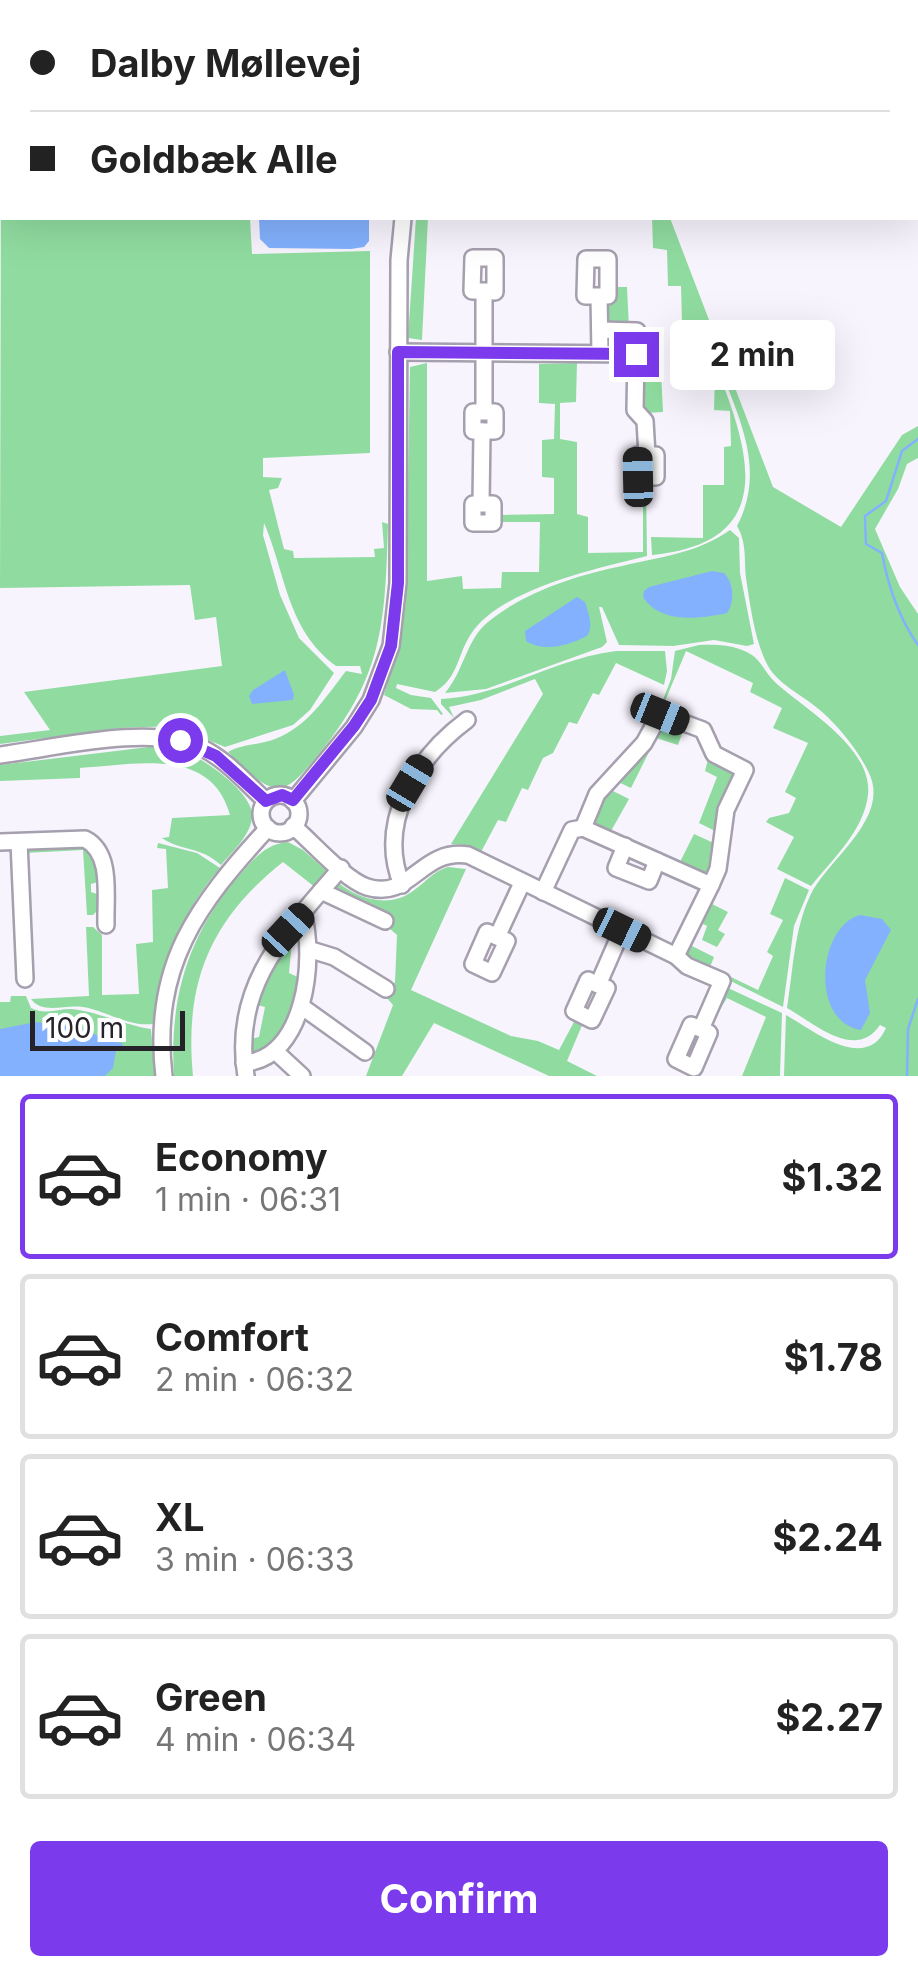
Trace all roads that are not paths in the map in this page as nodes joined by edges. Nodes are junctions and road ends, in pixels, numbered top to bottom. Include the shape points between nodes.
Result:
1 (403, 220) edge
2 (484, 292) dead end
3 (600, 296) dead end
4 (600, 330) junction
5 (398, 352) junction
6 (600, 353) junction
7 (636, 354) junction
8 (484, 355) junction
9 (647, 455) dead end
10 (481, 504) dead end
11 (445, 714) dead end
12 (0, 755) edge
13 (293, 800) junction
14 (266, 801) junction
15 (293, 826) junction
16 (268, 828) junction
17 (583, 828) junction
18 (0, 842) edge
19 (19, 842) junction
20 (625, 846) junction
21 (658, 861) junction
22 (341, 868) junction
23 (522, 883) junction
24 (402, 885) junction
25 (711, 885) junction
26 (320, 891) junction
27 (543, 892) junction
28 (304, 913) junction
29 (385, 921) dead end
30 (106, 925) dead end
31 (622, 930) junction
32 (497, 937) dead end
33 (308, 950) junction
34 (676, 956) junction
35 (24, 979) dead end
36 (598, 985) dead end
37 (386, 989) dead end
38 (301, 1006) junction
39 (700, 1030) dead end
40 (276, 1052) junction
41 (365, 1052) dead end
42 (245, 1070) edge
43 (164, 1076) edge
44 (302, 1076) edge

1 - 5 street
2 - 8 street
3 - 4 street
4 - 6 street
4 - 7 street via 637,331
5 - 8 street
5 - 13 street via 398,583 391,646 371,700
6 - 7 street
6 - 8 street
7 - 9 street via 635,410 645,421
8 - 10 street via 484,412 473,412 473,431 482,431
11 - 24 street via 461,724 423,762 402,802 394,852
12 - 14 street via 160,736 216,756
13 - 14 street via 282,795
13 - 15 street
14 - 16 street via 261,812
15 - 16 street via 281,832
15 - 22 street
16 - 43 street via 206,899 175,959 162,1026
17 - 20 street
17 - 25 street via 597,794 660,714 702,730 714,754 745,770 726,810
17 - 27 street via 572,830
18 - 19 street
19 - 30 street via 94,843 104,860
19 - 35 street
20 - 21 street
20 - 21 street via 616,868 649,881
21 - 25 street
22 - 24 street via 366,887
22 - 26 street
23 - 24 street via 455,853 434,858
23 - 27 street
23 - 32 street
25 - 34 street
26 - 28 street
26 - 29 street
27 - 31 street
28 - 33 street
28 - 42 street via 266,959 253,988
31 - 34 street
31 - 36 street
33 - 37 street via 334,957
33 - 38 street
34 - 39 street via 722,982
38 - 40 street
38 - 41 street
40 - 42 street
40 - 44 street

